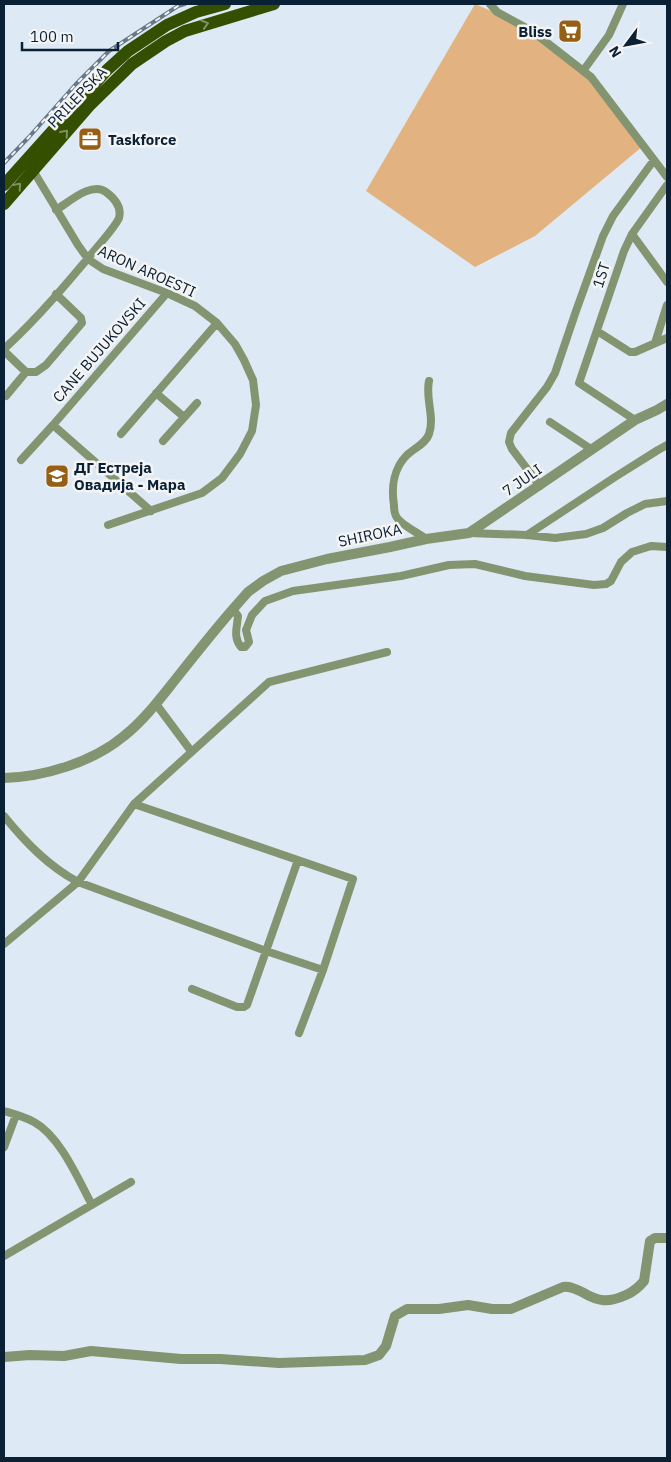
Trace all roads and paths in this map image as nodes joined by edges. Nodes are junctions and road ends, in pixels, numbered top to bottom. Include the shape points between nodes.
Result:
1 (226, 4) edge
2 (274, 4) edge
3 (490, 4) edge
4 (623, 4) edge
5 (583, 71) junction
6 (654, 160) junction
7 (29, 165) junction
8 (667, 177) edge
9 (4, 185) edge
10 (667, 185) edge
11 (4, 204) edge
12 (56, 210) junction
13 (632, 234) junction
14 (88, 259) junction
15 (667, 282) edge
16 (167, 293) junction
17 (56, 294) junction
18 (667, 305) edge
19 (218, 323) junction
20 (597, 331) junction
21 (667, 338) edge
22 (655, 342) junction
23 (4, 350) edge
24 (26, 372) junction
25 (429, 381) dead end
26 (156, 393) junction
27 (6, 396) dead end
28 (197, 403) dead end
29 (667, 404) edge
30 (184, 417) junction
31 (635, 420) junction
32 (550, 422) dead end
33 (53, 425) junction
34 (121, 434) dead end
35 (163, 441) dead end
36 (667, 445) edge
37 (591, 449) junction
38 (21, 460) dead end
39 (540, 486) junction
40 (667, 501) edge
41 (151, 511) junction
42 (108, 525) dead end
43 (469, 533) junction
44 (527, 535) junction
45 (426, 539) junction
46 (667, 547) edge
47 (232, 609) junction
48 (387, 652) dead end
49 (156, 704) junction
50 (191, 751) junction
51 (4, 778) edge
52 (134, 804) junction
53 (4, 816) edge
54 (298, 860) junction
55 (78, 882) junction
56 (4, 944) edge
57 (266, 951) junction
58 (323, 970) junction
59 (192, 989) dead end
60 (300, 1033) dead end
61 (4, 1111) edge
62 (16, 1115) junction
63 (4, 1147) edge
64 (131, 1182) dead end
65 (92, 1205) junction
66 (667, 1238) edge
67 (4, 1256) edge
68 (4, 1357) edge

1 - 7 main road, PRILEPSKA via 166,25 128,51 107,70
7 -> 2 main road, PRILEPSKA via 132,64 166,41 185,31
3 - 5 street via 497,12 532,31
4 - 5 street via 609,35
5 - 6 street via 591,77
6 - 8 street
6 - 39 street via 613,216 603,236 556,374 511,434 512,450
7 - 9 main road, PRILEPSKA
11 -> 7 main road, PRILEPSKA
7 - 12 street, ARON AROESTI
10 - 13 street, 1ST
12 - 14 street, ARON AROESTI
12 - 14 street via 97,188 107,192 117,203 119,218
13 - 15 street
13 - 20 street, 1ST
14 - 16 street, ARON AROESTI via 111,272
14 - 17 street
16 - 19 street, ARON AROESTI via 195,306
16 - 33 street, CANE BUJUKOVSKI
17 - 23 street
17 - 24 street via 81,318 82,323 46,365 36,372
18 - 22 street
19 - 26 street
19 - 41 street, ARON AROESTI via 235,344 253,380 256,405 252,431 222,478 202,493
20 - 22 street via 630,352
20 - 31 street, 1ST via 578,383
21 - 22 street
23 - 24 street
24 - 27 street
25 - 45 street via 431,427 427,438 405,456 395,478 393,494 398,520
26 - 30 street
26 - 34 street
28 - 30 street
29 - 31 street, 7 JULI
30 - 35 street
31 - 37 street, 7 JULI
32 - 37 street
33 - 38 street, CANE BUJUKOVSKI
33 - 41 street, CANE BUJUKOVSKI
36 - 44 street
37 - 39 street, 7 JULI
39 - 43 street, 7 JULI
40 - 44 street, SHIROKA via 645,504 586,534 555,538
41 - 42 street, ARON AROESTI
43 - 44 street, SHIROKA
43 - 45 street, SHIROKA
45 - 47 street, SHIROKA via 281,571 248,592
46 - 47 street via 651,546 632,552 606,584 525,576 475,564 449,565 401,576 293,591 265,602 252,614 246,630 249,642 245,647 241,647 236,636 238,616
47 - 49 street, SHIROKA
48 - 50 street via 269,682
49 - 50 street
49 - 51 street, SHIROKA via 123,737 95,756 51,772
50 - 52 street
52 - 54 street
52 - 55 street
53 - 55 street via 37,853
54 - 57 street
54 - 58 street via 353,880
55 - 56 street
55 - 57 street
57 - 58 street
57 - 59 street via 244,1007
58 - 60 street
61 - 62 street
62 - 63 street
62 - 65 street via 34,1122 50,1134
64 - 65 street
65 - 67 street
66 - 68 street via 650,1241 644,1280 640,1286 616,1300 597,1300 571,1286 510,1309 468,1305 407,1309 395,1316 386,1346 379,1355 365,1360 279,1364 91,1351 64,1356

